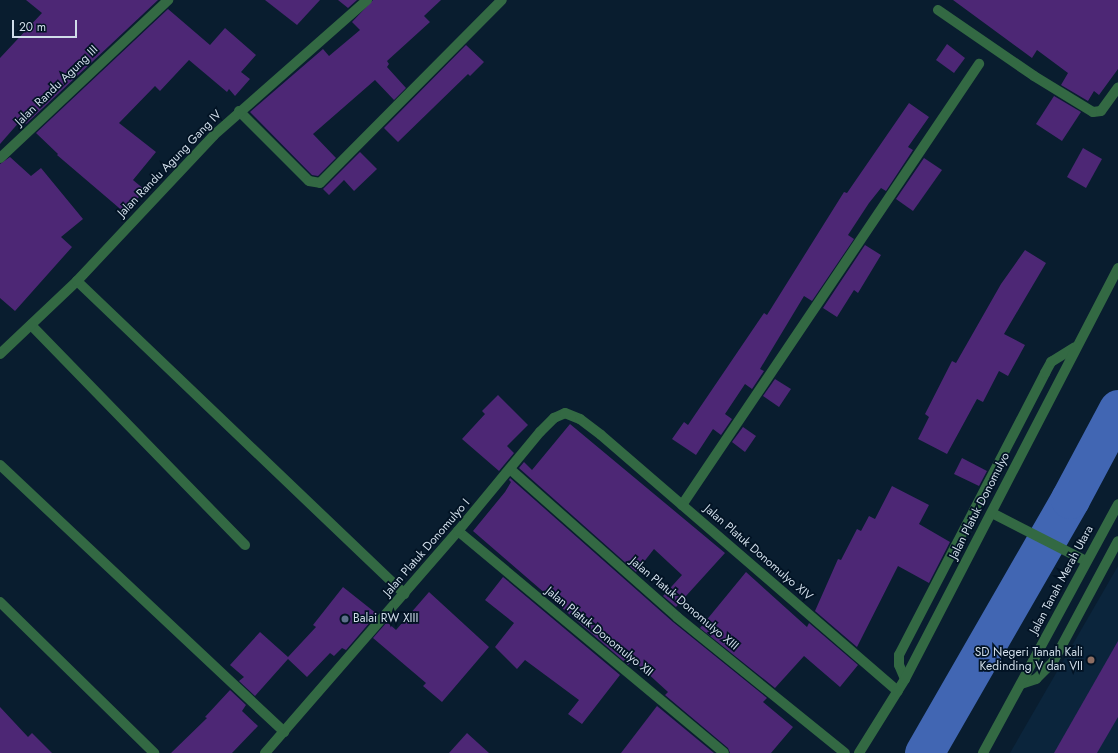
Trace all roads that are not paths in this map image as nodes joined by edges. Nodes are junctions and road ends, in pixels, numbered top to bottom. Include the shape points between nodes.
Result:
1 (168, 0) edge
2 (367, 0) edge
3 (502, 0) edge
4 (938, 10) dead end
5 (979, 64) dead end
6 (1118, 88) edge
7 (239, 111) junction
8 (0, 158) edge
9 (1118, 268) edge
10 (77, 281) junction
11 (31, 325) junction
12 (1075, 347) junction
13 (0, 354) edge
14 (602, 435) joint
15 (0, 465) edge
16 (511, 470) junction
17 (682, 504) junction
18 (1118, 504) edge
19 (992, 513) junction
20 (458, 531) junction
21 (245, 545) dead end
22 (1117, 546) edge
23 (1086, 560) junction
24 (404, 594) junction
25 (0, 602) edge
26 (905, 678) junction
27 (1021, 684) junction
28 (898, 691) junction
29 (284, 732) junction
30 (154, 753) edge
31 (265, 753) edge
32 (724, 753) edge
33 (844, 753) edge
34 (859, 753) edge
35 (983, 753) edge

1 - 8 street, Jalan Randu Agung III
2 - 7 street, Jalan Randu Agung Gang IV
3 - 7 street via 320,183 309,181
4 - 6 street via 1034,76 1093,112 1101,111
5 - 17 street
7 - 10 street, Jalan Randu Agung Gang IV
9 - 12 street, Jalan Platuk Donomulyo
10 - 11 street, Jalan Randu Agung Gang IV
10 - 24 street
11 - 13 street, Jalan Randu Agung Gang IV
11 - 21 street
12 - 19 street, Jalan Platuk Donomulyo
12 - 26 street via 1052,362 1045,373 899,655 899,665
14 - 16 street, Jalan Platuk Donomulyo I via 580,419 560,414 540,432
14 - 17 street, Jalan Platuk Donomulyo XIV
15 - 29 street
16 - 20 street, Jalan Platuk Donomulyo I
16 - 33 street, Jalan Platuk Donomulyo XIII via 677,617
17 - 28 street, Jalan Platuk Donomulyo XIV
18 - 23 street, Jalan Tanah Merah Utara
19 - 23 street
19 - 26 street, Jalan Platuk Donomulyo
20 - 24 street, Jalan Platuk Donomulyo I
20 - 32 street, Jalan Platuk Donomulyo XII
22 - 27 street via 1053,662 1036,679
23 - 27 street, Jalan Tanah Merah Utara
24 - 29 street, Jalan Platuk Donomulyo I
25 - 30 street
26 - 28 street, Jalan Platuk Donomulyo
27 - 35 street, Jalan Tanah Merah Utara
28 - 34 street, Jalan Platuk Donomulyo
29 - 31 street, Jalan Platuk Donomulyo I

